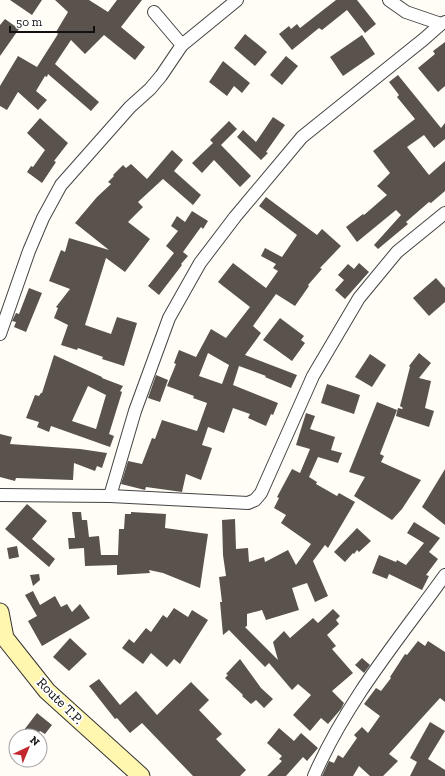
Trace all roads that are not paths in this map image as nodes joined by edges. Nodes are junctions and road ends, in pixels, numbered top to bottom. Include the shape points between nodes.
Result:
1 (237, 0) edge
2 (389, 0) edge
3 (154, 12) dead end
4 (443, 23) edge
5 (182, 45) junction
6 (445, 213) edge
7 (0, 334) edge
8 (0, 495) edge
9 (110, 496) junction
10 (445, 575) edge
11 (0, 612) edge
12 (2, 642) edge
13 (141, 776) edge
14 (314, 776) edge

1 - 5 street
2 - 4 street via 406,12
3 - 5 street
4 - 9 street via 302,137 235,216 200,263 170,318 135,411
5 - 7 street via 150,89 130,106 61,185 29,251
6 - 9 street via 397,252 359,298 312,376 261,493 255,500 248,503
8 - 9 street
10 - 14 street via 372,674 338,727
11 - 12 street, Route T.P.
12 - 13 street, Route T.P. via 47,691

